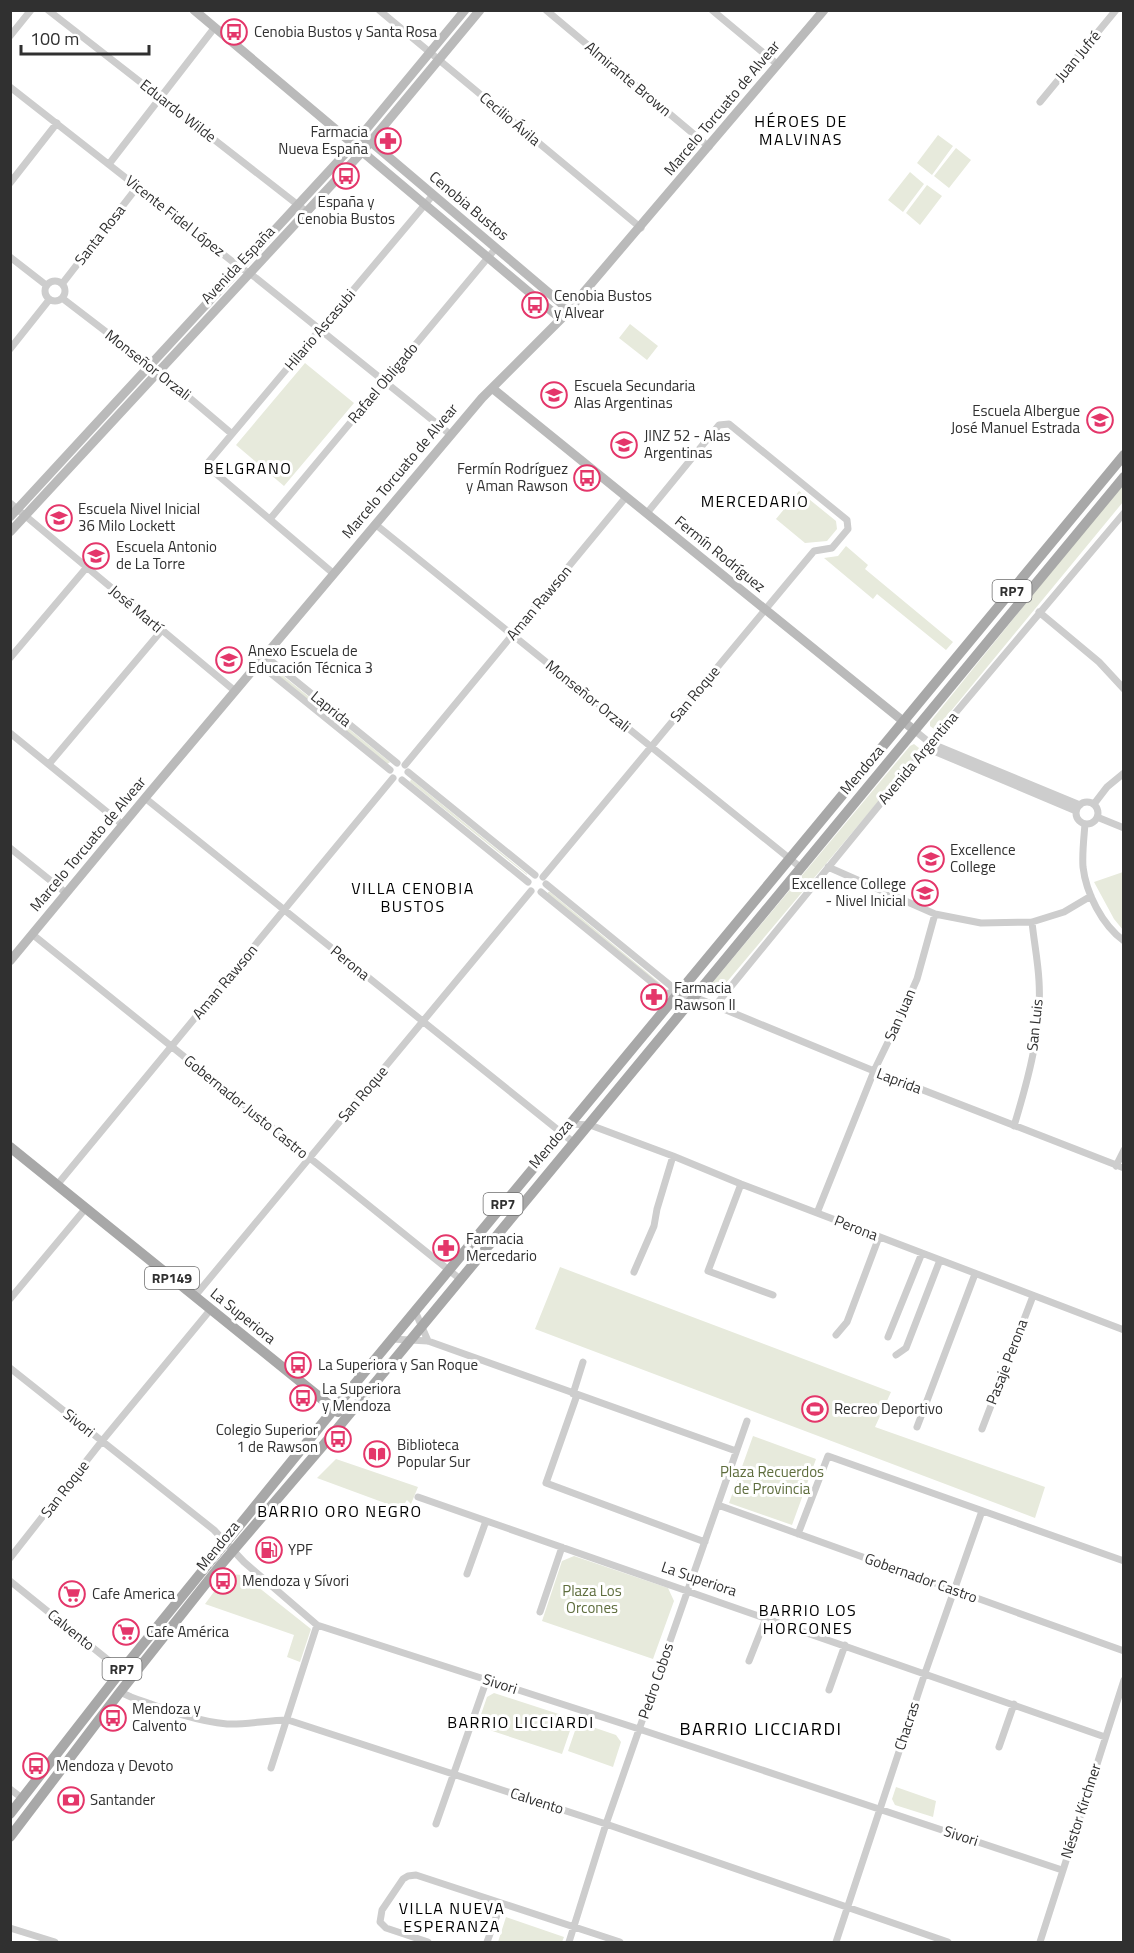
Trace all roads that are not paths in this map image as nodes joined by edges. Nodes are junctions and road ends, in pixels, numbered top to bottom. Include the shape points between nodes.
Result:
1 (31, 10) edge
2 (48, 10) edge
3 (194, 10) edge
4 (379, 10) edge
5 (465, 10) edge
6 (480, 10) edge
7 (546, 10) edge
8 (712, 10) edge
9 (824, 10) edge
10 (1116, 10) edge
11 (215, 27) junction
12 (10, 36) edge
13 (429, 52) junction
14 (439, 60) junction
15 (777, 65) junction
16 (10, 87) edge
17 (160, 98) junction
18 (1040, 102) dead end
19 (57, 123) junction
20 (356, 141) junction
21 (370, 142) junction
22 (709, 147) junction
23 (362, 152) junction
24 (109, 164) junction
25 (10, 183) edge
26 (138, 186) junction
27 (433, 195) junction
28 (297, 205) junction
29 (425, 205) junction
30 (307, 212) junction
31 (640, 228) junction
32 (496, 248) junction
33 (10, 257) edge
34 (488, 257) junction
35 (241, 267) junction
36 (250, 273) junction
37 (62, 284) junction
38 (46, 285) junction
39 (62, 298) junction
40 (49, 300) junction
41 (569, 310) junction
42 (561, 320) junction
43 (320, 329) junction
44 (10, 349) edge
45 (150, 366) junction
46 (159, 373) junction
47 (385, 381) junction
48 (492, 388) junction
49 (232, 434) junction
50 (451, 435) junction
51 (1122, 459) edge
52 (1124, 477) edge
53 (626, 497) junction
54 (14, 506) edge
55 (646, 513) junction
56 (1124, 513) edge
57 (26, 516) junction
58 (10, 517) edge
59 (270, 519) junction
60 (375, 524) junction
61 (10, 532) edge
62 (87, 567) junction
63 (334, 574) junction
64 (765, 609) junction
65 (1039, 612) junction
66 (162, 630) junction
67 (512, 635) junction
68 (10, 658) edge
69 (262, 660) junction
70 (1124, 689) edge
71 (235, 691) junction
72 (904, 721) junction
73 (914, 730) junction
74 (10, 734) edge
75 (930, 743) junction
76 (651, 747) junction
77 (396, 763) junction
78 (49, 764) junction
79 (405, 765) junction
80 (390, 770) junction
81 (408, 772) junction
82 (1124, 773) edge
83 (393, 778) junction
84 (402, 780) junction
85 (145, 798) junction
86 (1094, 804) junction
87 (1078, 808) junction
88 (1097, 817) junction
89 (1085, 824) junction
90 (123, 825) junction
91 (1124, 828) edge
92 (10, 848) edge
93 (789, 859) junction
94 (800, 867) junction
95 (828, 867) junction
96 (541, 879) junction
97 (528, 882) junction
98 (531, 891) junction
99 (541, 892) junction
100 (66, 893) junction
101 (1091, 896) junction
102 (284, 910) junction
103 (935, 914) junction
104 (1032, 922) junction
105 (32, 934) junction
106 (1124, 941) edge
107 (10, 961) edge
108 (675, 995) junction
109 (693, 996) junction
110 (715, 1006) junction
111 (423, 1021) junction
112 (172, 1047) junction
113 (874, 1071) junction
114 (587, 1101) junction
115 (569, 1124) junction
116 (589, 1124) junction
117 (1014, 1126) junction
118 (558, 1133) junction
119 (573, 1142) junction
120 (10, 1147) edge
121 (1124, 1150) edge
122 (674, 1156) junction
123 (310, 1158) junction
124 (559, 1158) junction
125 (1120, 1167) edge
126 (741, 1184) junction
127 (57, 1185) junction
128 (86, 1208) junction
129 (817, 1214) junction
130 (879, 1237) junction
131 (922, 1253) junction
132 (940, 1260) junction
133 (449, 1270) junction
134 (634, 1272) dead end
135 (975, 1274) junction
136 (460, 1279) junction
137 (773, 1295) dead end
138 (195, 1296) junction
139 (1033, 1296) junction
140 (10, 1299) edge
141 (211, 1309) junction
142 (415, 1311) junction
143 (421, 1326) junction
144 (1124, 1330) edge
145 (836, 1335) dead end
146 (888, 1337) dead end
147 (392, 1339) junction
148 (410, 1340) junction
149 (428, 1341) junction
150 (896, 1354) dead end
151 (584, 1362) dead end
152 (10, 1368) edge
153 (575, 1394) junction
154 (334, 1408) junction
155 (345, 1417) junction
156 (747, 1421) dead end
157 (917, 1427) dead end
158 (982, 1429) dead end
159 (102, 1441) junction
160 (736, 1451) junction
161 (418, 1497) dead end
162 (718, 1505) junction
163 (982, 1511) junction
164 (486, 1521) junction
165 (798, 1534) junction
166 (705, 1542) junction
167 (230, 1547) junction
168 (562, 1547) junction
169 (10, 1558) edge
170 (1124, 1561) edge
171 (467, 1574) dead end
172 (10, 1581) edge
173 (954, 1590) junction
174 (688, 1591) junction
175 (540, 1612) dead end
176 (766, 1618) junction
177 (317, 1624) junction
178 (845, 1645) junction
179 (1124, 1651) edge
180 (749, 1661) dead end
181 (122, 1670) junction
182 (925, 1672) junction
183 (132, 1678) junction
184 (487, 1679) junction
185 (1124, 1680) edge
186 (830, 1690) dead end
187 (120, 1692) junction
188 (1014, 1704) junction
189 (288, 1720) junction
190 (639, 1729) junction
191 (1105, 1737) junction
192 (999, 1747) dead end
193 (272, 1768) dead end
194 (454, 1775) junction
195 (10, 1789) edge
196 (23, 1799) junction
197 (879, 1809) junction
198 (10, 1814) edge
199 (436, 1824) dead end
200 (606, 1824) junction
201 (10, 1837) edge
202 (1062, 1870) junction
203 (501, 1904) junction
204 (847, 1908) junction
205 (574, 1927) junction
206 (10, 1929) edge
207 (55, 1942) edge
208 (428, 1942) edge
209 (488, 1942) edge
210 (569, 1942) edge
211 (620, 1942) edge
212 (836, 1942) edge
213 (948, 1942) edge
214 (1040, 1942) edge

1 - 12 street
2 - 17 street, Eduardo Wilde
3 - 11 street, Cenobia Bustos
4 - 13 street, Cecilio Ávila
5 - 13 street, Avenida España
6 - 14 street, Avenida España
7 - 22 street, Almirante Brown
8 - 15 street
9 - 15 street, Marcelo Torcuato de Alvear
10 - 18 street, Juan Jufré
11 - 17 street
11 - 20 street, Cenobia Bustos
13 - 14 street, Cecilio Ávila
13 - 20 street, Avenida España
14 - 21 street, Avenida España
14 - 31 street, Cecilio Ávila
15 - 22 street, Marcelo Torcuato de Alvear
16 - 19 street, Vicente Fidel López
17 - 24 street
17 - 28 street, Eduardo Wilde
19 - 24 street, Vicente Fidel López
19 - 25 street
20 - 21 street, Cenobia Bustos
20 - 23 street, Cenobia Bustos
20 - 28 street, Avenida España
21 - 23 street, Avenida España
21 - 27 street, Cenobia Bustos
22 - 31 street, Marcelo Torcuato de Alvear
23 - 29 street, Cenobia Bustos
23 - 30 street, Avenida España
24 - 26 street, Vicente Fidel López
26 - 35 street, Vicente Fidel López
26 - 37 street, Santa Rosa
27 - 29 street, Hilario Ascasubi
27 - 32 street, Cenobia Bustos
28 - 30 street, Eduardo Wilde
28 - 35 street, Avenida España
29 - 34 street, Cenobia Bustos
29 - 43 street, Hilario Ascasubi
30 - 36 street, Avenida España
31 - 41 street, Marcelo Torcuato de Alvear
32 - 34 street, Rafael Obligado
32 - 41 street, Cenobia Bustos
33 - 38 street
34 - 42 street, Cenobia Bustos
34 - 47 street, Rafael Obligado
35 - 36 street, Vicente Fidel López
35 - 45 street, Avenida España
36 - 43 street, Vicente Fidel López
36 - 46 street, Avenida España
37 - 38 street via 54,281
37 - 39 street
38 - 40 street
39 - 40 street
39 - 45 street, Monseñor Orzali
40 - 44 street
41 - 42 street, Marcelo Torcuato de Alvear
42 - 48 street, Marcelo Torcuato de Alvear
43 - 47 street, Vicente Fidel López
43 - 49 street, Hilario Ascasubi
45 - 46 street, Monseñor Orzali
45 - 54 street, Avenida España
46 - 49 street, Monseñor Orzali
46 - 57 street, Avenida España
47 - 50 street, Vicente Fidel López
47 - 59 street, Rafael Obligado
48 - 50 street, Marcelo Torcuato de Alvear
48 - 53 street, Fermín Rodríguez
49 - 59 street, Hilario Ascasubi via 206,465
50 - 60 street, Marcelo Torcuato de Alvear
51 - 72 main road, Mendoza / RP7
52 - 73 main road, Mendoza / RP7
53 - 55 street, Fermín Rodríguez
53 - 67 street, Aman Rawson
54 - 57 street, José Martí
54 - 58 street, Avenida España
55 - 64 street, Fermín Rodríguez
55 - 64 street, San Roque via 719,425 729,424 847,520 849,528 832,548 814,550
56 - 65 street, Avenida Argentina
57 - 61 street, Avenida España
57 - 62 street, José Martí
59 - 63 street
60 - 63 street, Marcelo Torcuato de Alvear
60 - 67 street, Monseñor Orzali
62 - 66 street, José Martí
62 - 68 street
63 - 69 street, Marcelo Torcuato de Alvear
64 - 72 street, Fermín Rodríguez
64 - 76 street, San Roque
65 - 70 street via 1099,662
65 - 75 street, Avenida Argentina
66 - 71 street, José Martí
66 - 78 street
67 - 76 street, Monseñor Orzali
67 - 79 street, Aman Rawson
69 - 71 street, Marcelo Torcuato de Alvear
69 - 77 street, Laprida
69 - 80 street, Laprida
71 - 85 street, Marcelo Torcuato de Alvear
72 - 73 street, Fermín Rodríguez
72 - 93 main road, Mendoza / RP7
73 - 75 street, Fermín Rodríguez
73 - 94 main road, Mendoza / RP7
74 - 78 street
75 - 87 street, Fermín Rodríguez
75 - 95 street, Avenida Argentina
76 - 93 street, Monseñor Orzali
76 - 96 street, San Roque
77 - 79 street
77 - 80 street
78 - 90 street
79 - 81 street
80 - 83 street
81 - 84 street
81 - 96 street
82 - 86 street
83 - 84 street
83 - 102 street, Aman Rawson
84 - 97 street
85 - 90 street, Marcelo Torcuato de Alvear
85 - 102 street, Perona
86 - 87 street via 1088,801
86 - 88 street
87 - 89 street via 1079,820
88 - 89 street
88 - 91 street
89 - 101 street via 1083,867
90 - 100 street, Marcelo Torcuato de Alvear
92 - 100 street
93 - 94 street, Monseñor Orzali
93 - 108 main road, Mendoza / RP7
94 - 109 main road, Mendoza / RP7
95 - 103 street
95 - 110 street, Avenida Argentina
96 - 97 street
96 - 99 street
96 - 108 street via 671,986
97 - 98 street
98 - 99 street
98 - 111 street, San Roque
99 - 108 street, Laprida via 665,993
100 - 105 street, Marcelo Torcuato de Alvear
101 - 104 street via 1064,912
101 - 106 street via 1102,917
102 - 111 street, Perona
102 - 112 street, Aman Rawson
103 - 104 street via 981,923
103 - 113 street, San Juan via 916,979
104 - 117 street, San Luis via 1039,983 1036,1035
105 - 107 street, Marcelo Torcuato de Alvear
105 - 112 street, Gobernador Justo Castro
108 - 109 street, Laprida
108 - 114 main road, Mendoza / RP7
109 - 110 street, Laprida
109 - 116 main road, Mendoza / RP7
110 - 113 street, Laprida
111 - 118 street, Perona
111 - 123 street, San Roque
112 - 123 street, Gobernador Justo Castro
112 - 127 street, Aman Rawson
113 - 117 street, Laprida
113 - 129 street, San Juan
114 - 115 main road, Mendoza / RP7
114 - 116 street
115 - 116 street, Perona
115 - 118 main road, Mendoza / RP7
116 - 119 main road, Mendoza / RP7
116 - 122 street, Perona
117 - 125 street, Laprida
118 - 119 street, Perona
118 - 124 street
118 - 133 main road, Mendoza / RP7
119 - 124 main road, Mendoza / RP7
120 - 127 main road, La Superiora / RP149
121 - 125 street
122 - 126 street, Perona
122 - 134 street via 654,1226
123 - 133 street, Gobernador Justo Castro
123 - 138 street, San Roque
124 - 136 main road, Mendoza / RP7
126 - 129 street, Perona
126 - 137 street via 708,1271
127 - 128 main road, La Superiora / RP149
128 - 138 main road, La Superiora / RP149
128 - 140 street
129 - 130 street, Perona
130 - 131 street, Perona
130 - 145 street via 847,1322
131 - 132 street, Perona
131 - 146 street
132 - 135 street, Perona
132 - 150 street via 906,1348
133 - 136 street, Gobernador Justo Castro
133 - 142 main road, Mendoza / RP7
135 - 139 street, Perona
135 - 157 street
136 - 143 main road, Mendoza / RP7
138 - 141 main road, La Superiora / RP149
139 - 144 street, Perona
139 - 158 street, Pasaje Perona
141 - 154 main road, La Superiora / RP149
141 - 159 street, San Roque
142 - 143 street
142 - 147 main road, Mendoza / RP7
143 - 148 main road, Mendoza / RP7
143 - 149 street
147 - 148 street
147 - 154 main road, Mendoza / RP7
148 - 149 street
148 - 155 main road, Mendoza / RP7
149 - 153 street
151 - 153 street
152 - 159 street, Sivori
153 - 160 street
153 - 166 street via 546,1483
154 - 155 main road, La Superiora / RP149
154 - 167 main road, Mendoza / RP7
155 - 167 main road, Mendoza / RP7
156 - 160 street, Pedro Cobos
159 - 167 street, Sivori
159 - 169 street, San Roque
160 - 162 street, Pedro Cobos
161 - 164 street, La Superiora
162 - 165 street, Gobernador Castro
162 - 166 street, Pedro Cobos
163 - 165 street via 828,1456
163 - 170 street
163 - 173 street, Chacras
164 - 168 street, La Superiora
164 - 171 street
165 - 173 street, Gobernador Castro
166 - 174 street, Pedro Cobos
167 - 177 street, Sivori
167 - 181 main road, Mendoza / RP7
167 - 183 main road, Mendoza / RP7
168 - 174 street, La Superiora
168 - 175 street
172 - 181 street, Calvento
173 - 179 street, Gobernador Castro
173 - 182 street, Chacras
174 - 176 street, La Superiora
174 - 190 street, Pedro Cobos
176 - 178 street, La Superiora
176 - 180 street
177 - 184 street, Sivori
177 - 189 street
178 - 182 street, La Superiora
178 - 186 street
181 - 183 street, Calvento
181 - 196 main road, Mendoza / RP7
182 - 188 street, La Superiora
182 - 197 street, Chacras
183 - 187 main road, Mendoza / RP7
184 - 190 street, Sivori
184 - 194 street
185 - 191 street, Néstor Kirchner
187 - 189 street, Calvento via 198,1720 229,1724
187 - 201 main road, Mendoza / RP7
188 - 191 street, La Superiora
188 - 192 street
189 - 193 street
189 - 194 street, Calvento
190 - 197 street, Sivori
190 - 200 street, Pedro Cobos
191 - 202 street, Néstor Kirchner
194 - 199 street
194 - 200 street, Calvento
195 - 196 street
196 - 198 main road, Mendoza / RP7
197 - 202 street, Sivori
197 - 204 street, Chacras
200 - 204 street, Calvento
200 - 205 street, Pedro Cobos
202 - 214 street, Néstor Kirchner
203 - 205 street
203 - 208 street via 408,1875 382,1910 380,1922 386,1928
203 - 209 street
204 - 212 street, Chacras
204 - 213 street, Calvento
205 - 210 street, Pedro Cobos
205 - 211 street
206 - 207 street

